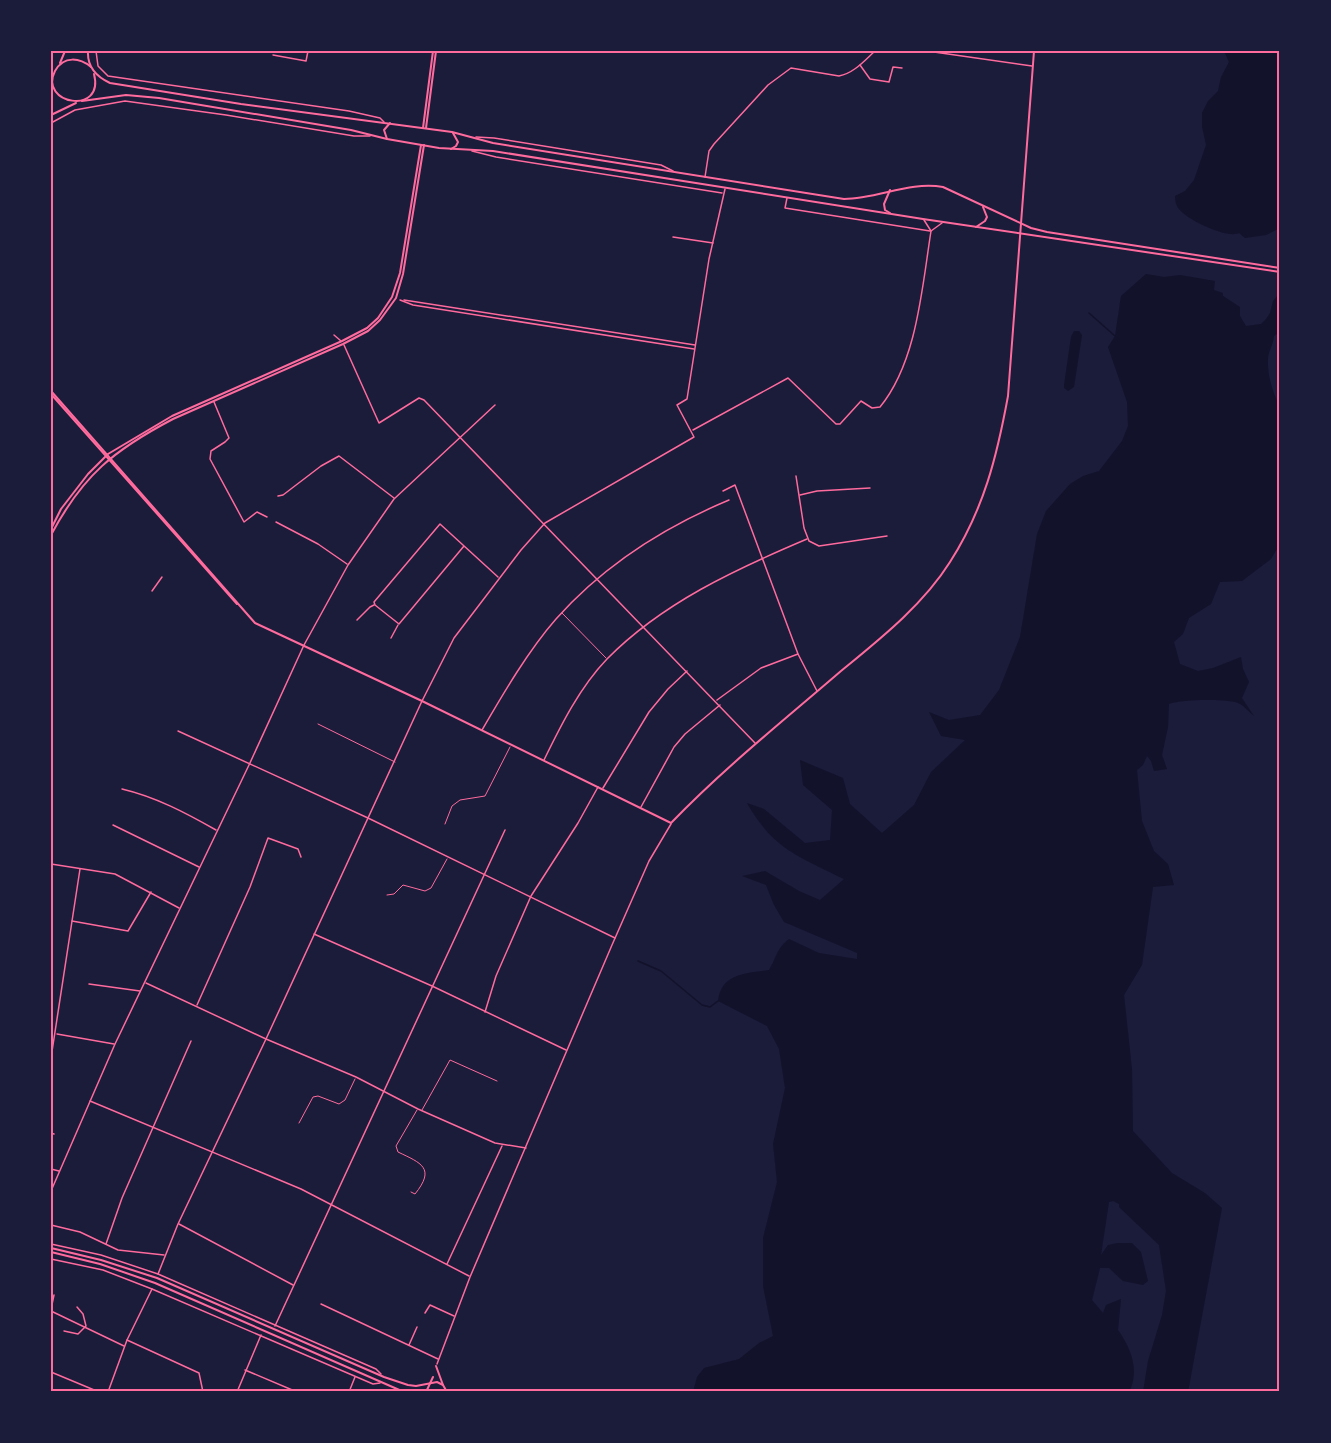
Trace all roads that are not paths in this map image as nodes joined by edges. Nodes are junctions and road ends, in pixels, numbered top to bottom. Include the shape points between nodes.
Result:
1 (65, 51) edge
2 (88, 51) edge
3 (96, 51) edge
4 (308, 51) edge
5 (435, 51) edge
6 (875, 51) edge
7 (927, 51) edge
8 (1034, 51) edge
9 (273, 56) dead end
10 (860, 64) junction
11 (59, 66) junction
12 (1033, 66) junction
13 (902, 68) dead end
14 (92, 69) junction
15 (54, 72) junction
16 (51, 78) edge
17 (80, 101) junction
18 (51, 116) edge
19 (51, 123) edge
20 (385, 123) junction
21 (390, 123) junction
22 (424, 128) junction
23 (452, 132) junction
24 (371, 136) junction
25 (387, 139) junction
26 (422, 145) junction
27 (451, 149) junction
28 (472, 151) junction
29 (705, 177) junction
30 (725, 188) junction
31 (890, 190) junction
32 (724, 194) junction
33 (787, 198) junction
34 (981, 204) junction
35 (891, 214) junction
36 (923, 219) junction
37 (942, 222) junction
38 (1021, 222) junction
39 (976, 227) junction
40 (931, 231) junction
41 (1020, 233) junction
42 (673, 237) dead end
43 (713, 243) junction
44 (1280, 268) edge
45 (1280, 272) edge
46 (334, 335) dead end
47 (342, 343) junction
48 (695, 345) junction
49 (694, 349) junction
50 (51, 392) edge
51 (214, 402) junction
52 (495, 405) dead end
53 (692, 431) junction
54 (459, 438) junction
55 (108, 456) junction
56 (796, 476) dead end
57 (870, 488) dead end
58 (723, 491) dead end
59 (799, 495) junction
60 (278, 496) dead end
61 (394, 499) junction
62 (729, 500) dead end
63 (267, 517) dead end
64 (276, 522) dead end
65 (545, 523) junction
66 (51, 530) edge
67 (51, 535) edge
68 (887, 536) dead end
69 (807, 539) junction
70 (464, 546) junction
71 (764, 557) junction
72 (348, 565) junction
73 (162, 577) dead end
74 (499, 578) junction
75 (598, 578) junction
76 (152, 591) dead end
77 (375, 603) junction
78 (562, 613) junction
79 (357, 620) dead end
80 (399, 624) junction
81 (645, 627) junction
82 (391, 638) dead end
83 (304, 645) junction
84 (798, 654) junction
85 (607, 659) junction
86 (687, 671) junction
87 (817, 692) junction
88 (422, 701) junction
89 (716, 701) junction
90 (720, 705) junction
91 (318, 724) dead end
92 (178, 731) dead end
93 (481, 731) junction
94 (756, 743) junction
95 (511, 745) junction
96 (544, 760) junction
97 (395, 762) junction
98 (249, 765) junction
99 (598, 787) junction
100 (603, 788) junction
101 (122, 789) dead end
102 (640, 807) junction
103 (368, 818) junction
104 (671, 823) junction
105 (445, 824) dead end
106 (113, 825) dead end
107 (217, 830) junction
108 (505, 830) dead end
109 (301, 857) dead end
110 (448, 858) junction
111 (51, 864) edge
112 (200, 867) junction
113 (80, 869) junction
114 (484, 874) junction
115 (151, 892) junction
116 (387, 895) dead end
117 (531, 896) junction
118 (180, 908) junction
119 (72, 921) junction
120 (314, 934) junction
121 (615, 938) junction
122 (145, 983) junction
123 (89, 984) dead end
124 (432, 987) junction
125 (141, 992) junction
126 (197, 1006) junction
127 (485, 1013) junction
128 (55, 1034) junction
129 (266, 1039) junction
130 (191, 1041) dead end
131 (115, 1044) junction
132 (567, 1050) junction
133 (51, 1058) edge
134 (356, 1077) junction
135 (497, 1081) dead end
136 (383, 1090) junction
137 (89, 1101) junction
138 (418, 1109) junction
139 (422, 1110) junction
140 (299, 1123) dead end
141 (153, 1127) junction
142 (502, 1145) junction
143 (527, 1148) junction
144 (212, 1152) junction
145 (51, 1169) edge
146 (60, 1171) junction
147 (51, 1191) edge
148 (411, 1192) dead end
149 (331, 1204) junction
150 (178, 1224) junction
151 (51, 1226) edge
152 (106, 1244) junction
153 (51, 1248) edge
154 (164, 1255) junction
155 (51, 1259) edge
156 (446, 1265) junction
157 (158, 1274) junction
158 (470, 1277) junction
159 (293, 1285) junction
160 (152, 1289) junction
161 (54, 1295) dead end
162 (321, 1304) dead end
163 (77, 1307) dead end
164 (51, 1310) edge
165 (425, 1313) dead end
166 (455, 1316) junction
167 (86, 1326) junction
168 (275, 1326) junction
169 (417, 1327) dead end
170 (64, 1331) dead end
171 (261, 1335) junction
172 (127, 1340) junction
173 (125, 1346) junction
174 (408, 1346) junction
175 (439, 1359) junction
176 (436, 1366) junction
177 (245, 1370) junction
178 (51, 1372) edge
179 (355, 1376) junction
180 (384, 1377) junction
181 (433, 1377) joint
182 (384, 1382) junction
183 (430, 1382) junction
184 (443, 1385) junction
185 (99, 1392) edge
186 (108, 1392) edge
187 (203, 1392) edge
188 (237, 1392) edge
189 (297, 1392) edge
190 (349, 1392) edge
191 (404, 1392) edge
192 (426, 1392) edge
193 (447, 1392) edge

1 - 11 street
2 - 14 street
3 - 20 street via 98,66 108,76 350,111 380,118
4 - 9 street via 306,61
5 - 22 street
6 - 10 street
7 - 12 street
8 - 12 street
10 - 13 street via 870,79 889,82 893,67
10 - 29 street via 838,76 791,68 774,80 709,151
11 - 14 street via 77,59
11 - 15 street
12 - 38 street
14 - 17 street via 96,77 93,92
14 - 20 street via 110,83
15 - 16 street
15 - 17 street via 56,91 67,101
17 - 18 street
17 - 24 street via 126,95 159,98
19 - 24 street via 75,110 125,101
20 - 21 street
21 - 22 street
21 - 25 street via 384,130
22 - 23 street
23 - 27 street via 458,142
23 - 29 street via 493,143
24 - 25 street
25 - 26 street
26 - 27 street
26 - 47 street via 400,273 392,297 368,328
27 - 28 street
28 - 30 street
28 - 32 street
29 - 31 street via 844,199
30 - 32 street
30 - 33 street
31 - 34 street via 932,184
31 - 35 street via 884,204
32 - 43 street
33 - 35 street
33 - 40 street via 785,208
34 - 38 street
34 - 39 street via 987,217
35 - 36 street
36 - 37 street
36 - 40 street
37 - 39 street
37 - 40 street
38 - 41 street
38 - 44 street via 1047,232
39 - 41 street
40 - 53 street via 906,362 880,407 872,408 861,401 836,424 788,378
41 - 45 street
41 - 87 street via 1008,396 998,450 983,498 962,542 930,589 877,642
42 - 43 street
43 - 48 street
46 - 47 street
47 - 51 street
47 - 54 street via 379,423 420,398
47 - 55 street via 172,416
48 - 49 street
48 - 49 street via 400,300
49 - 53 street via 687,399 677,405
50 - 55 street
51 - 55 street via 166,423
51 - 63 street via 229,438 211,451 210,459 244,522 257,512
52 - 54 street
53 - 65 street via 694,437
54 - 61 street
54 - 65 street
55 - 66 street via 88,474
55 - 67 street via 64,511
55 - 83 street via 255,623
56 - 59 street
57 - 59 street
58 - 71 street via 735,485
59 - 69 street
60 - 61 street via 339,456
61 - 72 street
62 - 75 street via 668,528
64 - 72 street
65 - 74 street
65 - 75 street
68 - 69 street via 819,546
69 - 71 street
70 - 74 street
70 - 77 street via 440,524
70 - 80 street
71 - 81 street via 705,586
71 - 84 street
72 - 83 street
73 - 76 street
74 - 88 street via 454,638
75 - 78 street
75 - 81 street
77 - 79 street
77 - 80 street
78 - 85 lane
78 - 93 street
80 - 82 street
81 - 85 street
81 - 86 street
83 - 88 street
83 - 98 street
84 - 87 street
84 - 89 street via 761,668
85 - 96 street via 576,701
86 - 89 street
86 - 100 street via 649,712
87 - 94 street
88 - 93 street
88 - 97 street
89 - 90 street
90 - 94 street
90 - 102 street via 674,747
91 - 97 lane
92 - 98 street
93 - 95 street
94 - 104 street
95 - 96 street
95 - 105 lane via 485,796 460,800 452,806
96 - 99 street
97 - 103 street
98 - 103 street
98 - 107 street
99 - 100 street
99 - 117 street
100 - 102 street
101 - 107 street via 164,802
102 - 104 street
103 - 110 street
103 - 120 street
104 - 121 street via 649,861
106 - 112 street
107 - 112 street
108 - 114 street
109 - 126 street via 298,849 268,838
110 - 114 street
110 - 116 lane via 431,888 425,891 403,885
111 - 113 street
112 - 118 street
113 - 115 street via 115,874
113 - 119 street
114 - 117 street
114 - 124 street
115 - 118 street
115 - 119 street via 128,931
117 - 121 street
117 - 127 street via 496,976
118 - 122 street
119 - 128 street
120 - 124 street
120 - 129 street
121 - 132 street
122 - 125 street
122 - 126 street
123 - 125 street
124 - 127 street
124 - 136 street
125 - 131 street
126 - 129 street
127 - 132 street
128 - 131 street
128 - 133 street
129 - 134 street
129 - 144 street
130 - 141 street
131 - 137 street
132 - 143 street
134 - 136 street
134 - 140 lane via 339,1104 313,1097
135 - 139 lane via 450,1060
136 - 138 street
136 - 149 street
137 - 141 street
137 - 146 street
138 - 139 street
138 - 148 lane via 396,1146 398,1152 416,1160 425,1170 422,1185 415,1194
139 - 142 street
141 - 144 street
141 - 152 street
142 - 143 street
142 - 156 street
143 - 158 street
144 - 149 street
144 - 150 street
145 - 146 street
146 - 147 street
149 - 156 street
149 - 159 street
150 - 154 street
150 - 159 street
151 - 152 street via 80,1232
152 - 154 street via 118,1251
153 - 157 street via 101,1255
153 - 180 street via 157,1278
153 - 182 street via 155,1283
154 - 157 street
155 - 160 street via 103,1270
156 - 158 street
157 - 168 street
158 - 166 street
159 - 168 street
160 - 171 street
160 - 172 street
161 - 164 street
162 - 174 street
163 - 167 street
164 - 167 street
165 - 166 street via 430,1305
166 - 175 street
167 - 170 street via 78,1334
167 - 173 street
168 - 180 street via 376,1369
169 - 174 street
171 - 177 street
171 - 179 street
172 - 173 street
172 - 187 street via 199,1373
173 - 186 street
174 - 175 street
175 - 176 street
176 - 181 street
176 - 184 street
177 - 188 street
177 - 189 street
178 - 185 street
179 - 182 street via 373,1384
179 - 190 street
180 - 183 street via 416,1386
181 - 183 street
182 - 191 street
183 - 184 street
183 - 192 street
184 - 193 street

